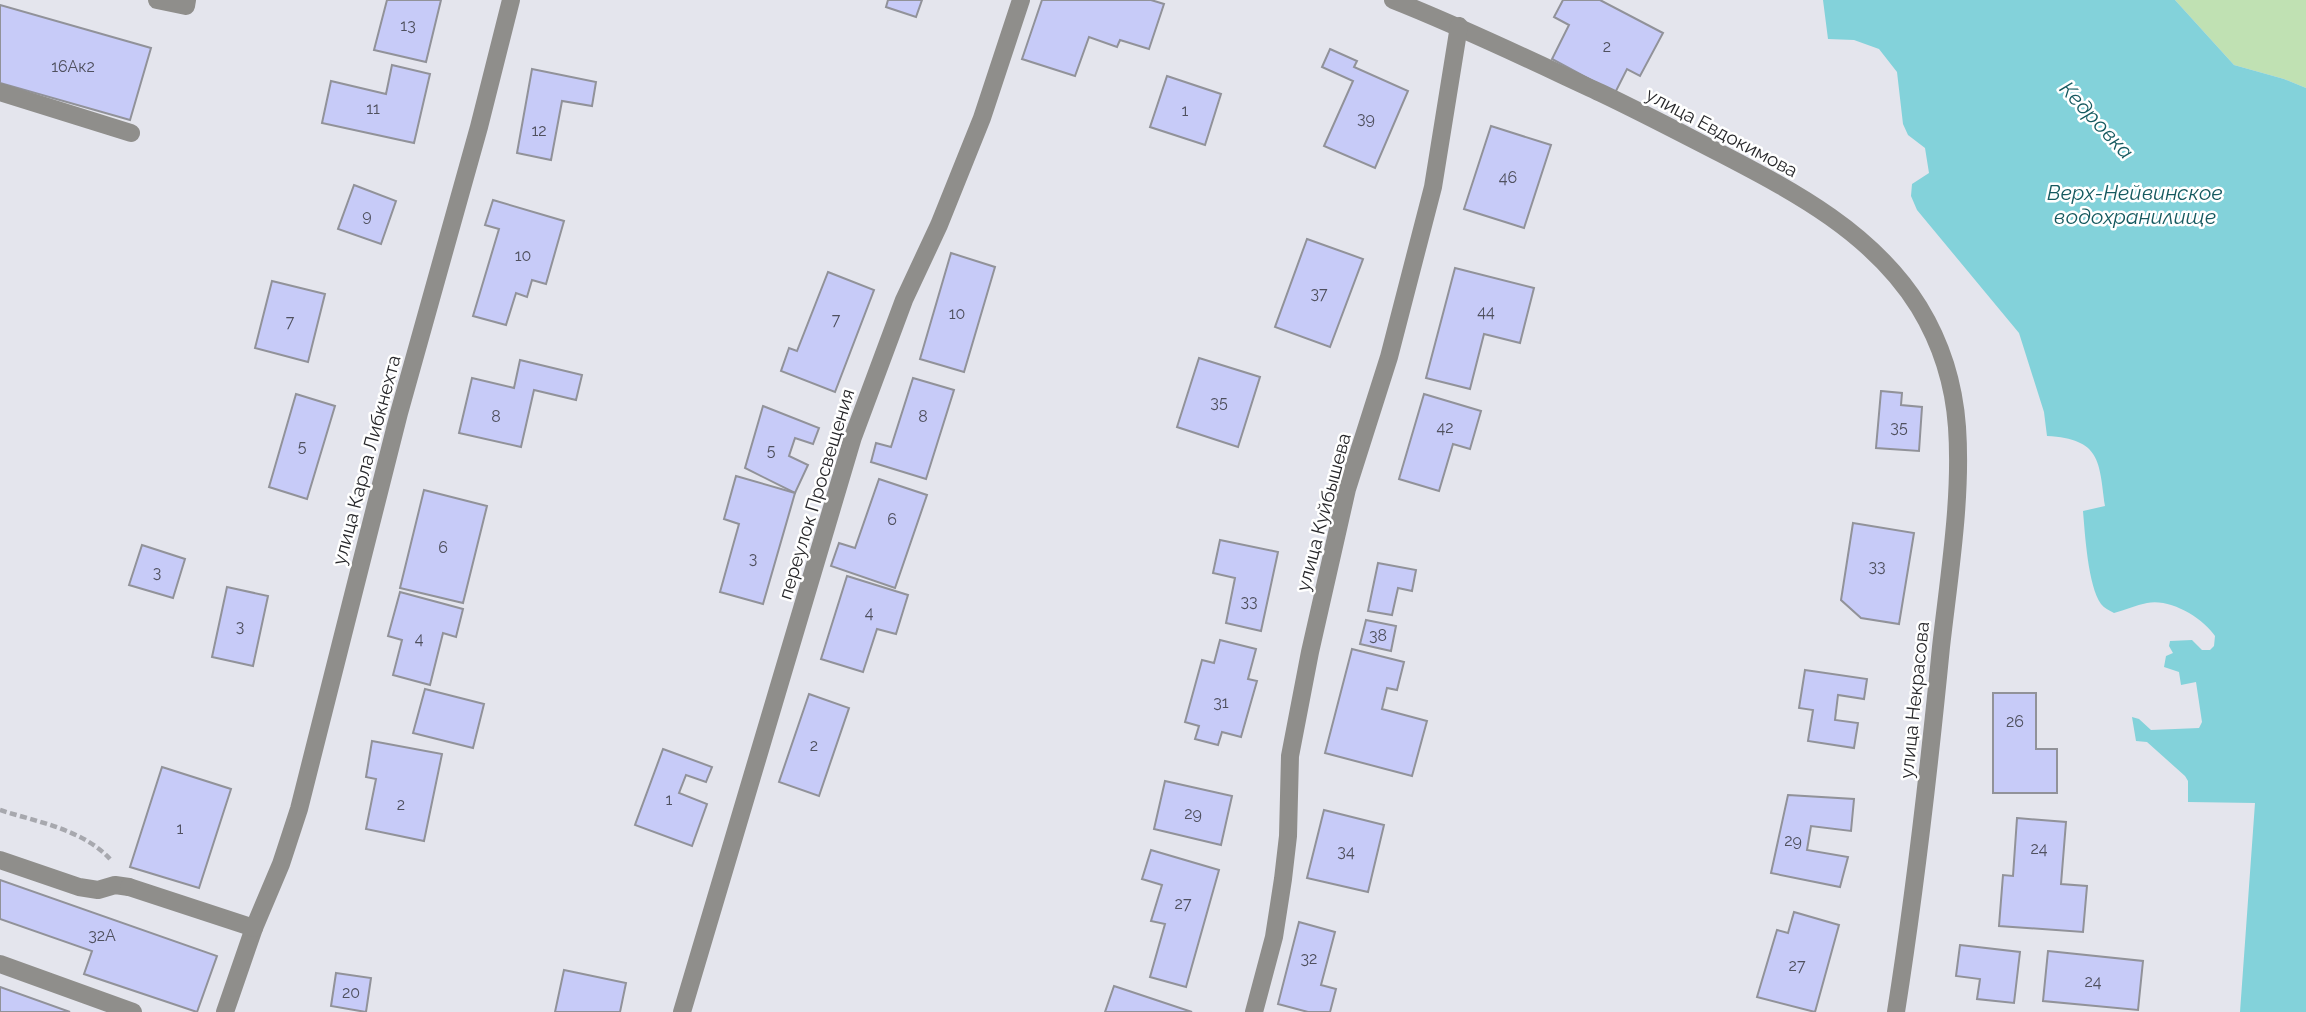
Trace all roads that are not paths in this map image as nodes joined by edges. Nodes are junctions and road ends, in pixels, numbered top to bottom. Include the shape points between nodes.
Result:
1 (157, 0) edge
2 (187, 0) edge
3 (511, 0) edge
4 (1021, 0) edge
5 (1393, 0) edge
6 (1459, 26) junction
7 (0, 92) edge
8 (131, 133) dead end
9 (1952, 391) joint
10 (0, 860) edge
11 (254, 928) junction
12 (0, 964) edge
13 (133, 1012) edge
14 (225, 1012) edge
15 (682, 1012) edge
16 (1254, 1012) edge
17 (1896, 1012) edge

1 - 2 street via 186,6
3 - 11 street, улица Карла Либкнехта via 299,809
4 - 15 street, переулок Просвещения via 982,118 904,300 853,437
5 - 6 street, улица Евдокимова
6 - 9 street, улица Евдокимова via 1705,145 1784,187 1846,228 1880,257 1918,306 1945,363
6 - 16 street, улица Куйбышева via 1433,187 1390,357 1348,489 1307,664 1290,756 1283,879 1274,937
7 - 8 street
9 - 17 street, улица Некрасова via 1957,463 1951,561
10 - 11 street via 79,887 129,887
11 - 14 street, улица Карла Либкнехта
12 - 13 street

